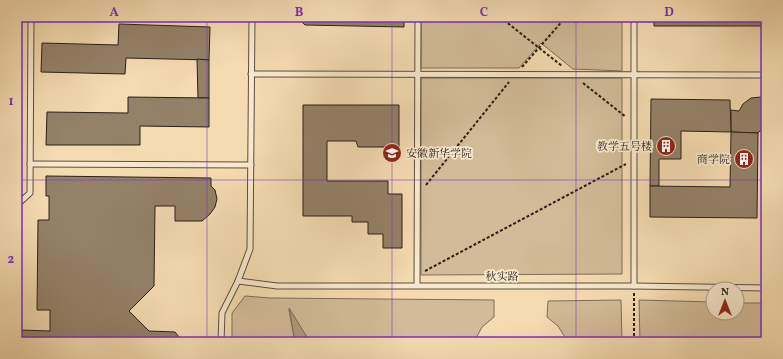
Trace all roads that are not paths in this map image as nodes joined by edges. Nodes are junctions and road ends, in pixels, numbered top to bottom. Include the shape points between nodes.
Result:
1 (31, 17) edge
2 (252, 17) edge
3 (418, 17) edge
4 (634, 17) edge
5 (252, 74) junction
6 (418, 75) junction
7 (634, 75) junction
8 (766, 75) edge
9 (30, 164) junction
10 (251, 165) junction
11 (17, 204) edge
12 (238, 281) junction
13 (417, 286) junction
14 (634, 286) junction
15 (766, 288) edge
16 (222, 342) edge

1 - 9 lane
2 - 5 lane
3 - 6 lane
4 - 7 lane
5 - 6 lane
5 - 10 lane
6 - 7 lane
6 - 13 lane
7 - 8 lane
7 - 14 lane
9 - 10 lane
9 - 11 lane via 30,193
10 - 12 lane via 250,249
12 - 13 lane, 秋实路 via 277,286
12 - 16 lane via 222,313
13 - 14 lane, 秋实路
14 - 15 lane, 秋实路

